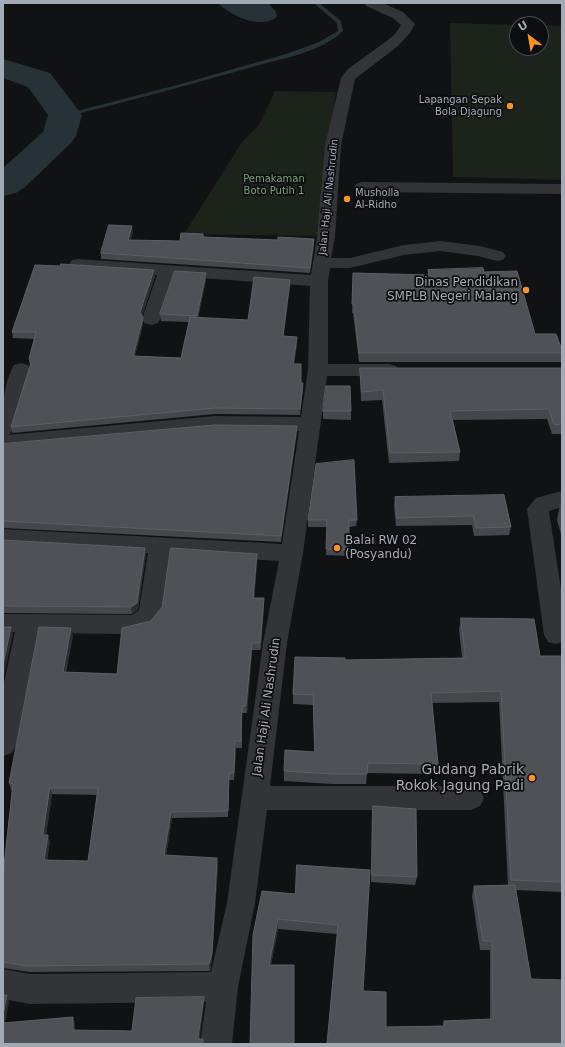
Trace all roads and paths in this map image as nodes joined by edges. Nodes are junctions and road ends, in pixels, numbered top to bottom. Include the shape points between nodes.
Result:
1 (371, 3) edge
2 (362, 187) dead end
3 (562, 189) edge
4 (497, 256) dead end
5 (78, 264) edge
6 (167, 270) junction
7 (321, 272) junction
8 (152, 319) dead end
9 (21, 369) dead end
10 (318, 370) junction
11 (405, 370) edge
12 (310, 424) junction
13 (3, 429) edge
14 (3, 442) edge
15 (562, 499) edge
16 (3, 537) edge
17 (160, 546) junction
18 (292, 553) junction
19 (3, 623) edge
20 (29, 624) junction
21 (556, 635) dead end
22 (3, 745) edge
23 (255, 798) junction
24 (471, 798) dead end
25 (3, 984) edge
26 (223, 987) junction
27 (216, 1044) edge

1 - 7 street, Jalan Haji Ali Nashrudin via 398,15 408,24 407,29 397,39 348,78 333,145
2 - 3 street
4 - 7 street via 440,246 404,250
5 - 6 street
6 - 7 street
6 - 8 street
7 - 10 street, Jalan Haji Ali Nashrudin
9 - 13 street
10 - 11 street
10 - 12 street, Jalan Haji Ali Nashrudin
12 - 14 street via 215,423
12 - 18 street, Jalan Haji Ali Nashrudin
15 - 21 street via 544,503 538,509
16 - 17 street
17 - 18 street
17 - 20 street via 150,613 143,620 125,625
18 - 23 street, Jalan Haji Ali Nashrudin via 275,643
19 - 20 street
20 - 22 street
23 - 24 street
23 - 26 street, Jalan Haji Ali Nashrudin via 241,903
25 - 26 street via 30,989
26 - 27 street, Jalan Haji Ali Nashrudin

